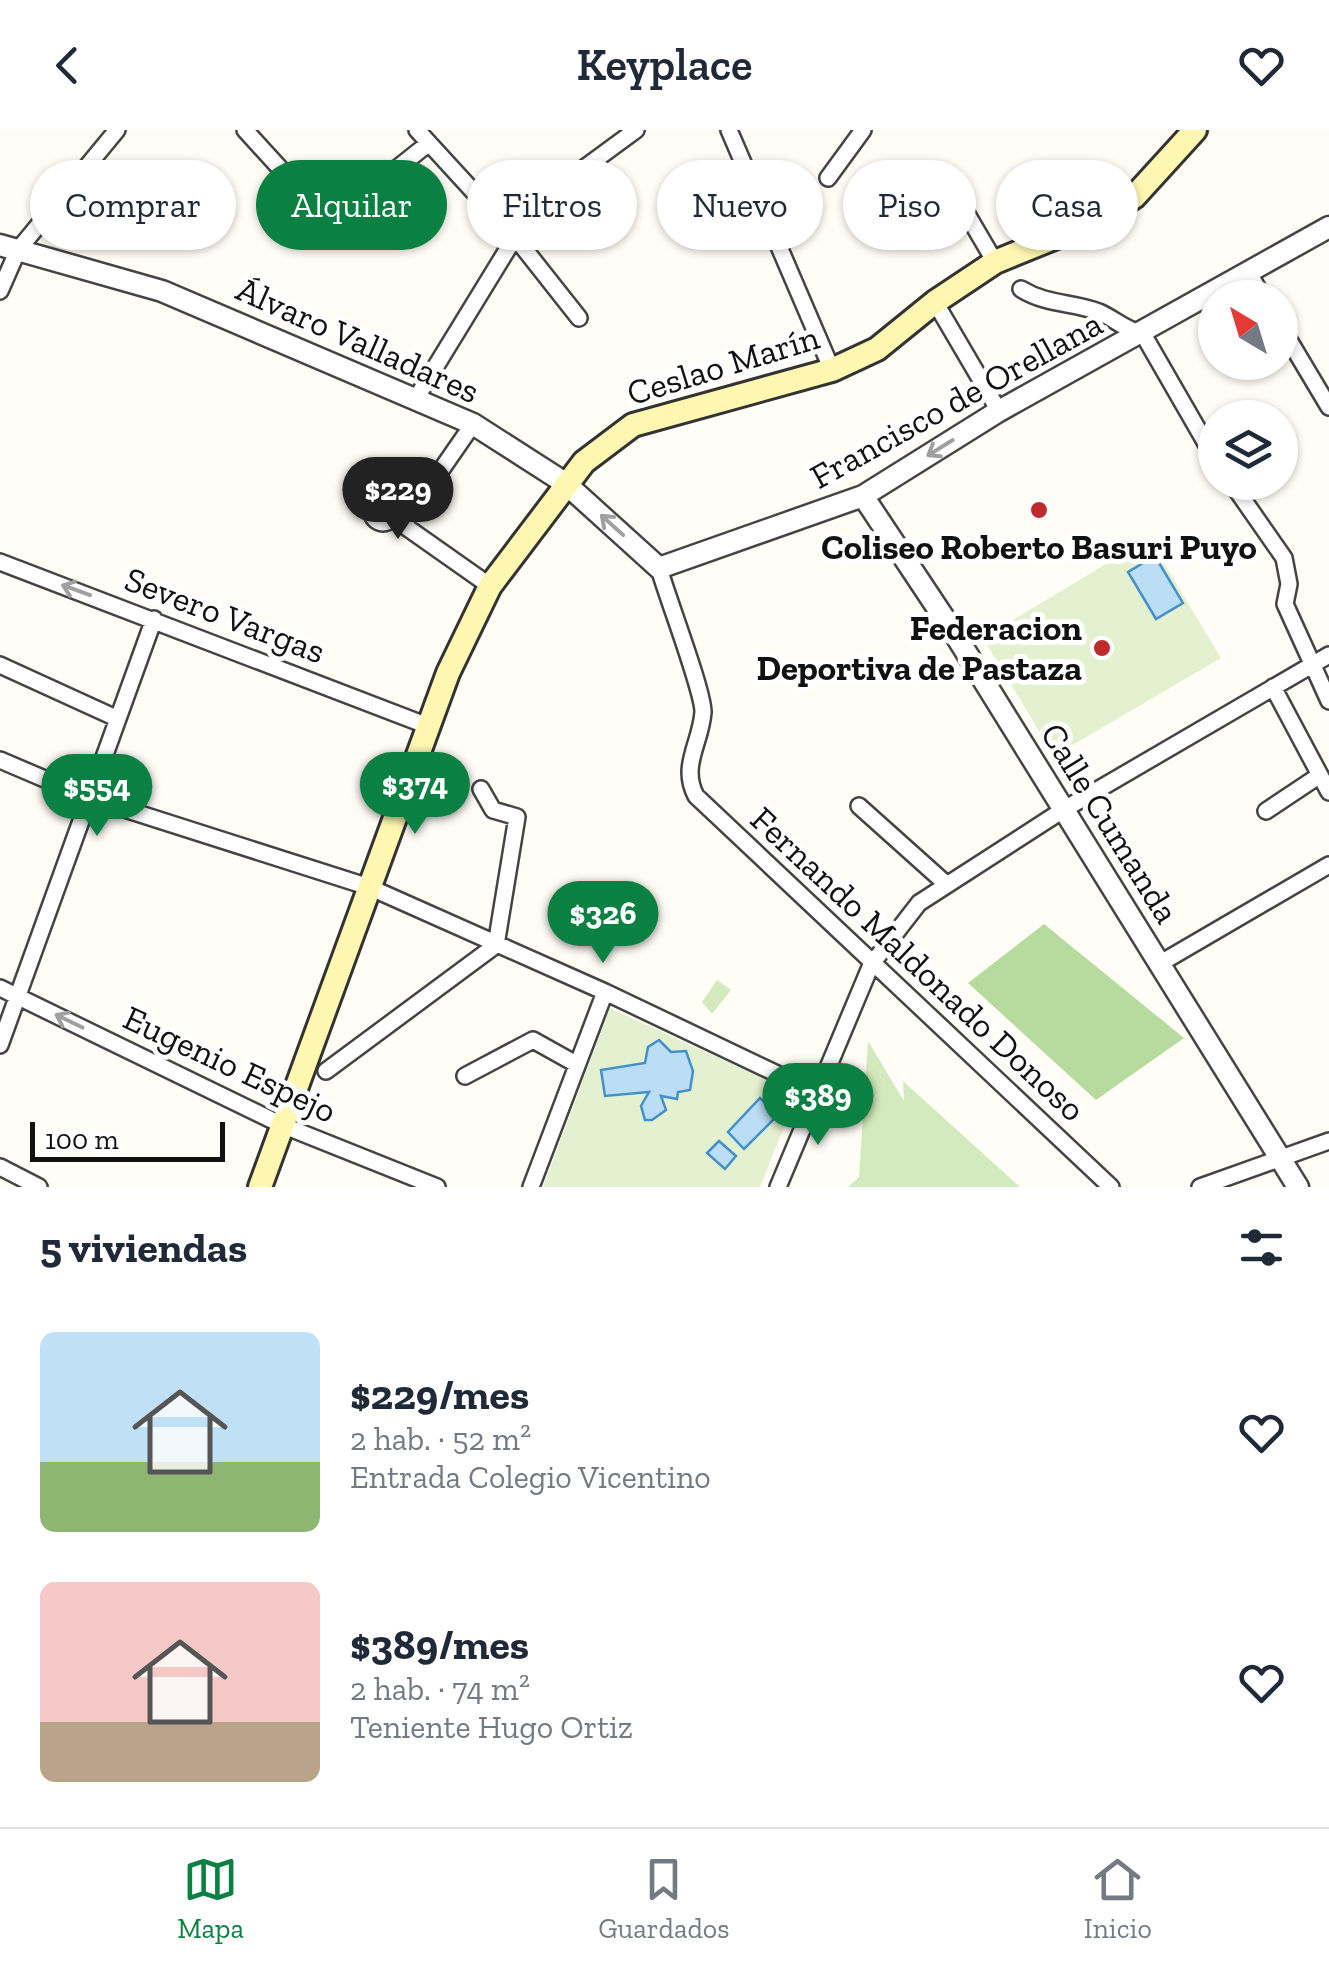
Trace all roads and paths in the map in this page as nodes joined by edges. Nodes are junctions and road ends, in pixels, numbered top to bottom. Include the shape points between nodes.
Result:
1 (118, 130) edge
2 (245, 130) edge
3 (417, 130) edge
4 (636, 130) edge
5 (729, 130) edge
6 (863, 130) edge
7 (1195, 130) edge
8 (429, 143) junction
9 (595, 160) edge
10 (828, 178) dead end
11 (467, 184) edge
12 (1329, 227) edge
13 (976, 229) edge
14 (9, 248) edge
15 (508, 250) edge
16 (526, 250) edge
17 (996, 262) junction
18 (1249, 273) junction
19 (1253, 280) edge
20 (1021, 289) dead end
21 (0, 291) edge
22 (935, 302) junction
23 (579, 318) dead end
24 (1142, 334) junction
25 (1298, 355) edge
26 (832, 370) junction
27 (417, 397) junction
28 (1329, 408) edge
29 (999, 411) junction
30 (474, 424) junction
31 (1198, 429) edge
32 (565, 483) junction
33 (864, 496) junction
34 (1244, 500) edge
35 (0, 562) edge
36 (658, 568) junction
37 (490, 586) junction
38 (154, 619) junction
39 (1329, 656) edge
40 (0, 665) edge
41 (1312, 666) junction
42 (1273, 687) junction
43 (1329, 701) edge
44 (116, 718) junction
45 (428, 726) junction
46 (0, 760) edge
47 (1320, 774) junction
48 (482, 790) dead end
49 (1329, 792) edge
50 (88, 797) junction
51 (859, 806) dead end
52 (1063, 810) junction
53 (1266, 811) dead end
54 (1329, 865) edge
55 (945, 883) junction
56 (369, 887) junction
57 (496, 945) junction
58 (1159, 964) junction
59 (872, 965) junction
60 (0, 988) edge
61 (605, 992) junction
62 (18, 995) junction
63 (0, 1045) edge
64 (576, 1064) junction
65 (326, 1072) dead end
66 (465, 1076) dead end
67 (816, 1092) junction
68 (282, 1125) junction
69 (1329, 1141) edge
70 (1282, 1160) junction
71 (0, 1168) edge
72 (39, 1187) edge
73 (260, 1187) edge
74 (438, 1187) edge
75 (531, 1187) edge
76 (778, 1187) edge
77 (1111, 1187) edge
78 (1200, 1187) edge
79 (1298, 1187) edge

1 - 14 street
2 - 8 street via 330,215
3 - 8 street
4 - 9 street
5 - 26 street
6 - 10 street
7 - 17 main road, Ceslao Marín via 1134,197 1103,218
8 - 11 street
12 - 18 street, Francisco de Orellana
13 - 17 street
14 - 21 street
14 - 27 street, Álvaro Valladares via 162,291
15 - 27 street
16 - 23 street
17 - 22 main road, Ceslao Marín
18 - 19 street
18 - 24 street, Francisco de Orellana
20 - 24 street via 1055,305 1100,312
22 - 26 main road, Ceslao Marín via 878,349
22 - 29 street
24 - 29 street, Francisco de Orellana
24 - 31 street
25 - 28 street
26 - 32 main road, Ceslao Marín via 633,426
27 - 30 street, Álvaro Valladares
29 -> 33 street, Francisco de Orellana
30 - 32 street, Álvaro Valladares
30 - 37 street via 398,521
36 -> 32 street
32 - 37 main road, Ceslao Marín
33 - 36 street, Francisco de Orellana
33 - 52 street, Calle Cumanda
34 - 41 street via 1284,558 1284,604
38 -> 35 street, Severo Vargas
36 - 59 street, Fernando Maldonado Donoso via 703,710 689,782 696,796
37 - 45 main road, Ceslao Marín
38 - 44 street
38 - 45 street, Severo Vargas
39 - 41 street
40 - 44 street
41 - 42 street
41 - 43 street
42 - 47 street
42 - 52 street
44 - 50 street
45 - 56 main road, Ceslao Marín
46 - 50 street
47 - 49 street
47 - 53 street
48 - 57 street via 493,810 517,817
50 - 56 street
50 - 62 street
51 - 55 street
52 - 55 street
52 - 58 street, Calle Cumanda
54 - 58 street
55 - 59 street via 898,926
56 - 57 street
56 - 68 main road, Ceslao Marín
57 - 61 street
57 - 65 street
58 - 70 street, Calle Cumanda
59 - 67 street
59 - 77 street, Fernando Maldonado Donoso
60 - 62 street, Eugenio Espejo
61 - 64 street
61 - 67 street
62 - 63 street
68 -> 62 street, Eugenio Espejo
64 - 66 street via 533,1040
64 - 75 street
67 - 76 street
68 - 73 main road, Ceslao Marín
68 - 74 street, Eugenio Espejo
69 - 70 street
70 - 78 street
70 - 79 street, Calle Cumanda
71 - 72 street

